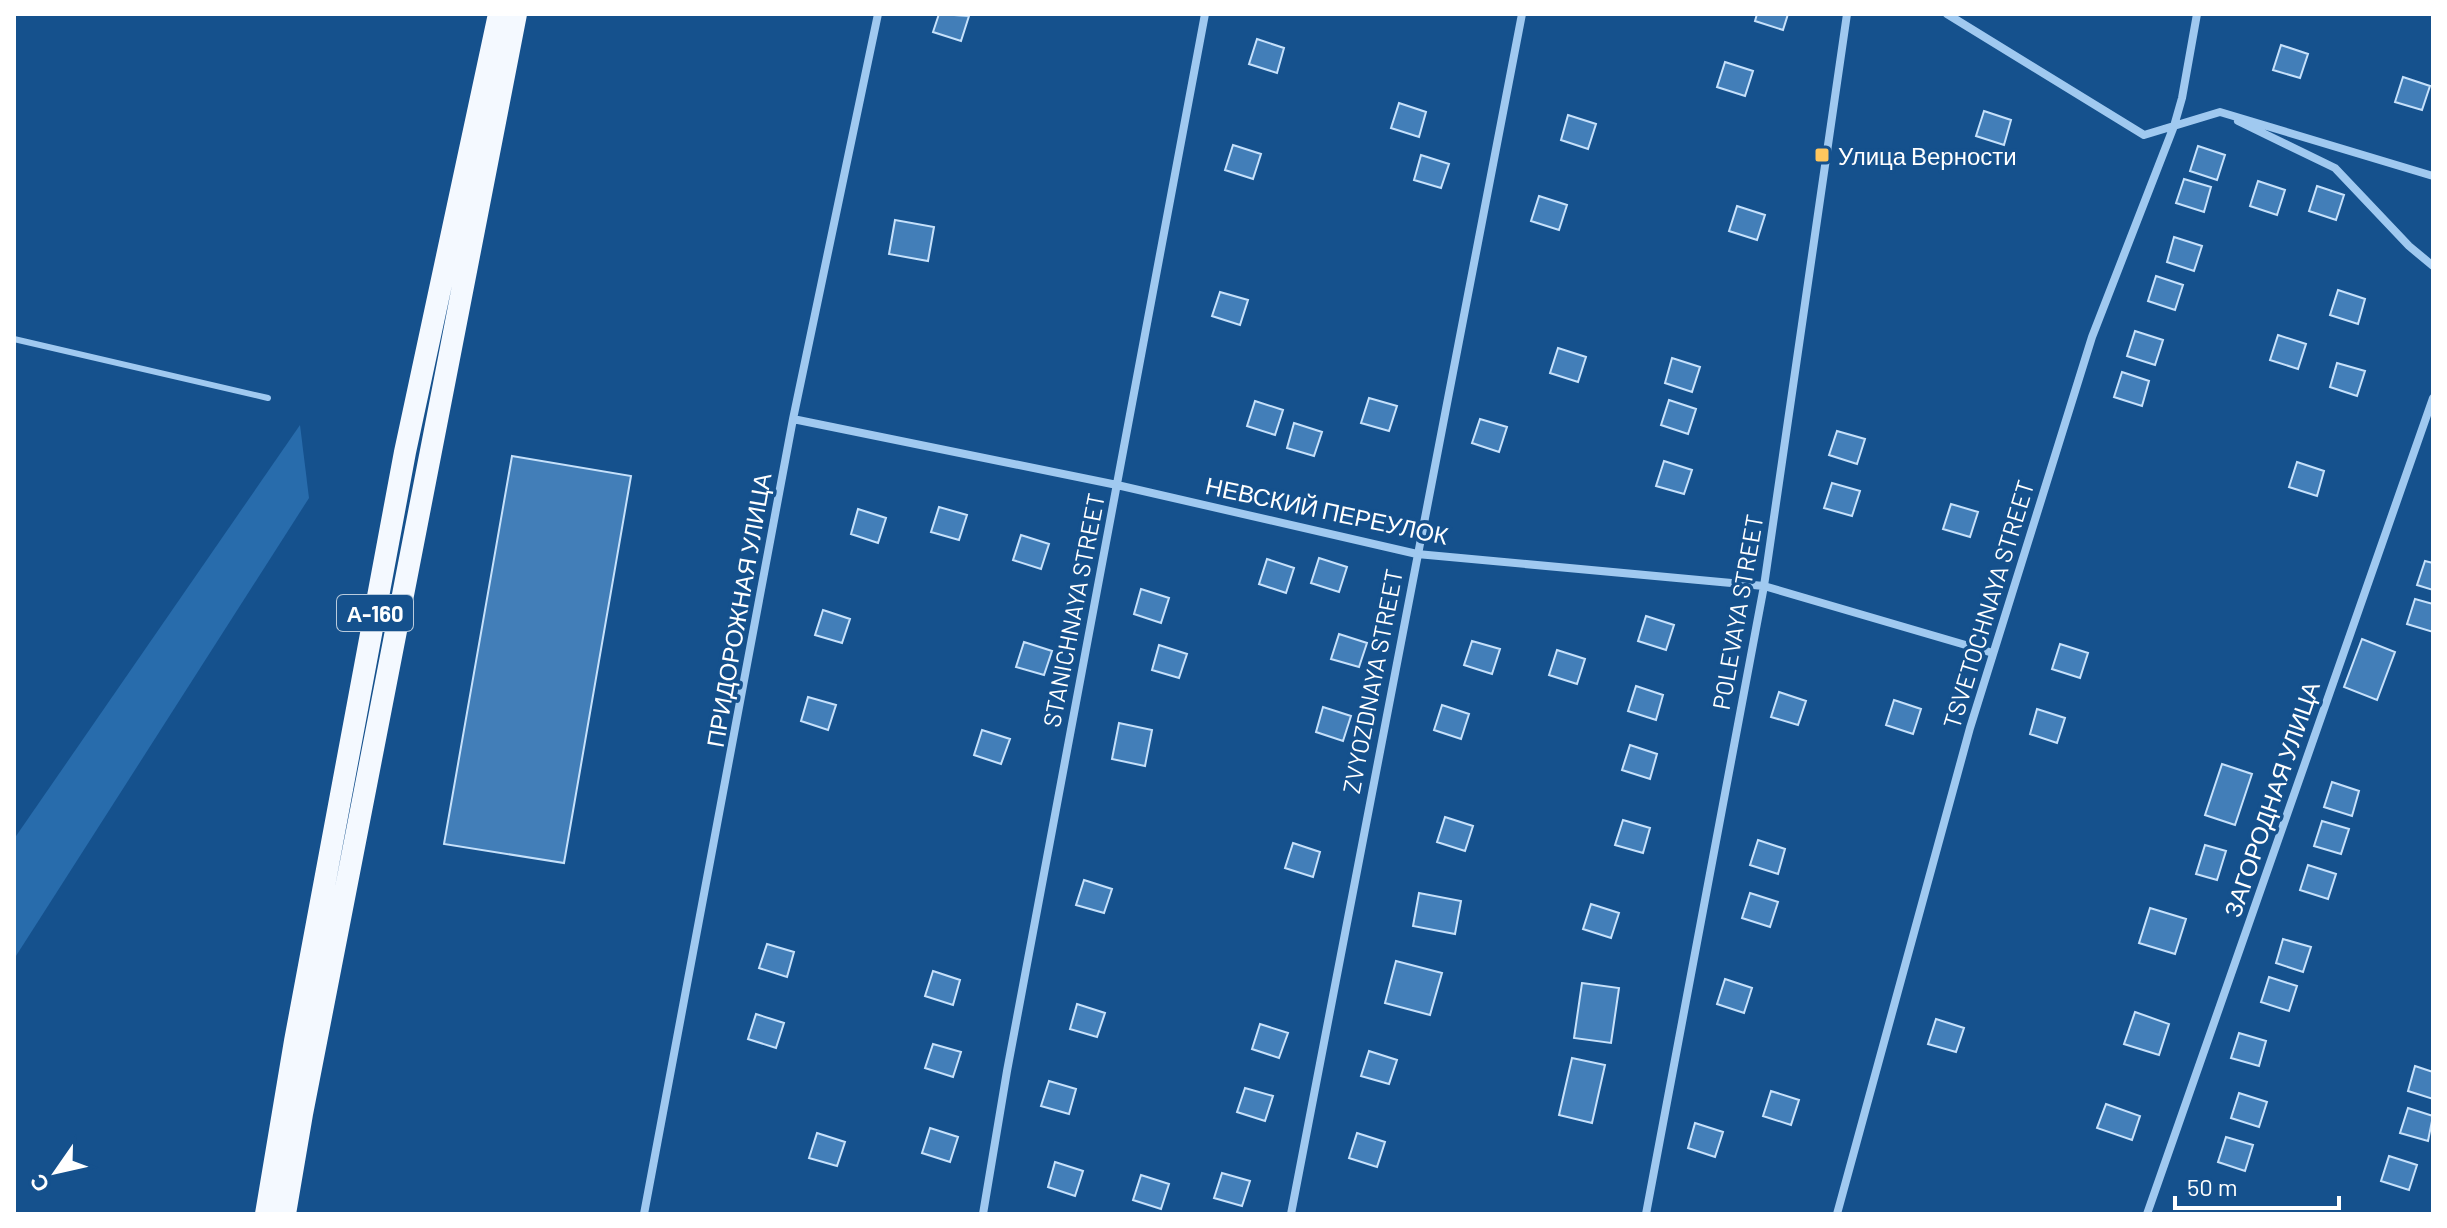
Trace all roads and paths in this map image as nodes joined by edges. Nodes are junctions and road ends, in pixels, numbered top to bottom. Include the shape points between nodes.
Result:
1 (499, 14) edge
2 (516, 14) edge
3 (878, 14) edge
4 (1205, 14) edge
5 (1522, 14) edge
6 (1847, 14) edge
7 (1947, 14) edge
8 (2197, 14) edge
9 (2220, 112) junction
10 (2174, 126) junction
11 (2433, 176) edge
12 (2433, 266) edge
13 (14, 339) edge
14 (268, 398) dead end
15 (2433, 398) edge
16 (793, 419) junction
17 (1117, 485) junction
18 (1417, 554) junction
19 (1764, 586) junction
20 (1993, 653) junction
21 (266, 1214) edge
22 (285, 1214) edge
23 (644, 1214) edge
24 (983, 1214) edge
25 (1291, 1214) edge
26 (1646, 1214) edge
27 (1837, 1214) edge
28 (2147, 1214) edge

1 - 21 highway, А-160 via 405,452
2 - 22 highway, А-160
3 - 16 street, ПРИДОРОЖНАЯ УЛИЦА
4 - 17 street, STANICHNAYA STREET
5 - 18 street, ZVYOZDNAYA STREET
6 - 19 street, POLEVAYA STREET
7 - 10 street via 2144,135
8 - 10 street, TSVETOCHNAYA STREET
9 - 10 street
9 - 11 street
9 - 12 street via 2335,168
10 - 20 street, TSVETOCHNAYA STREET via 2092,337
13 - 14 lane
15 - 28 street, ЗАГОРОДНАЯ УЛИЦА
16 - 17 street, НЕВСКИЙ ПЕРЕУЛОК
16 - 23 street, ПРИДОРОЖНАЯ УЛИЦА
17 - 18 street, НЕВСКИЙ ПЕРЕУЛОК
17 - 24 street, STANICHNAYA STREET
18 - 19 street, НЕВСКИЙ ПЕРЕУЛОК
18 - 25 street, ZVYOZDNAYA STREET
19 - 20 street, НЕВСКИЙ ПЕРЕУЛОК
19 - 26 street, POLEVAYA STREET
20 - 27 street, TSVETOCHNAYA STREET

